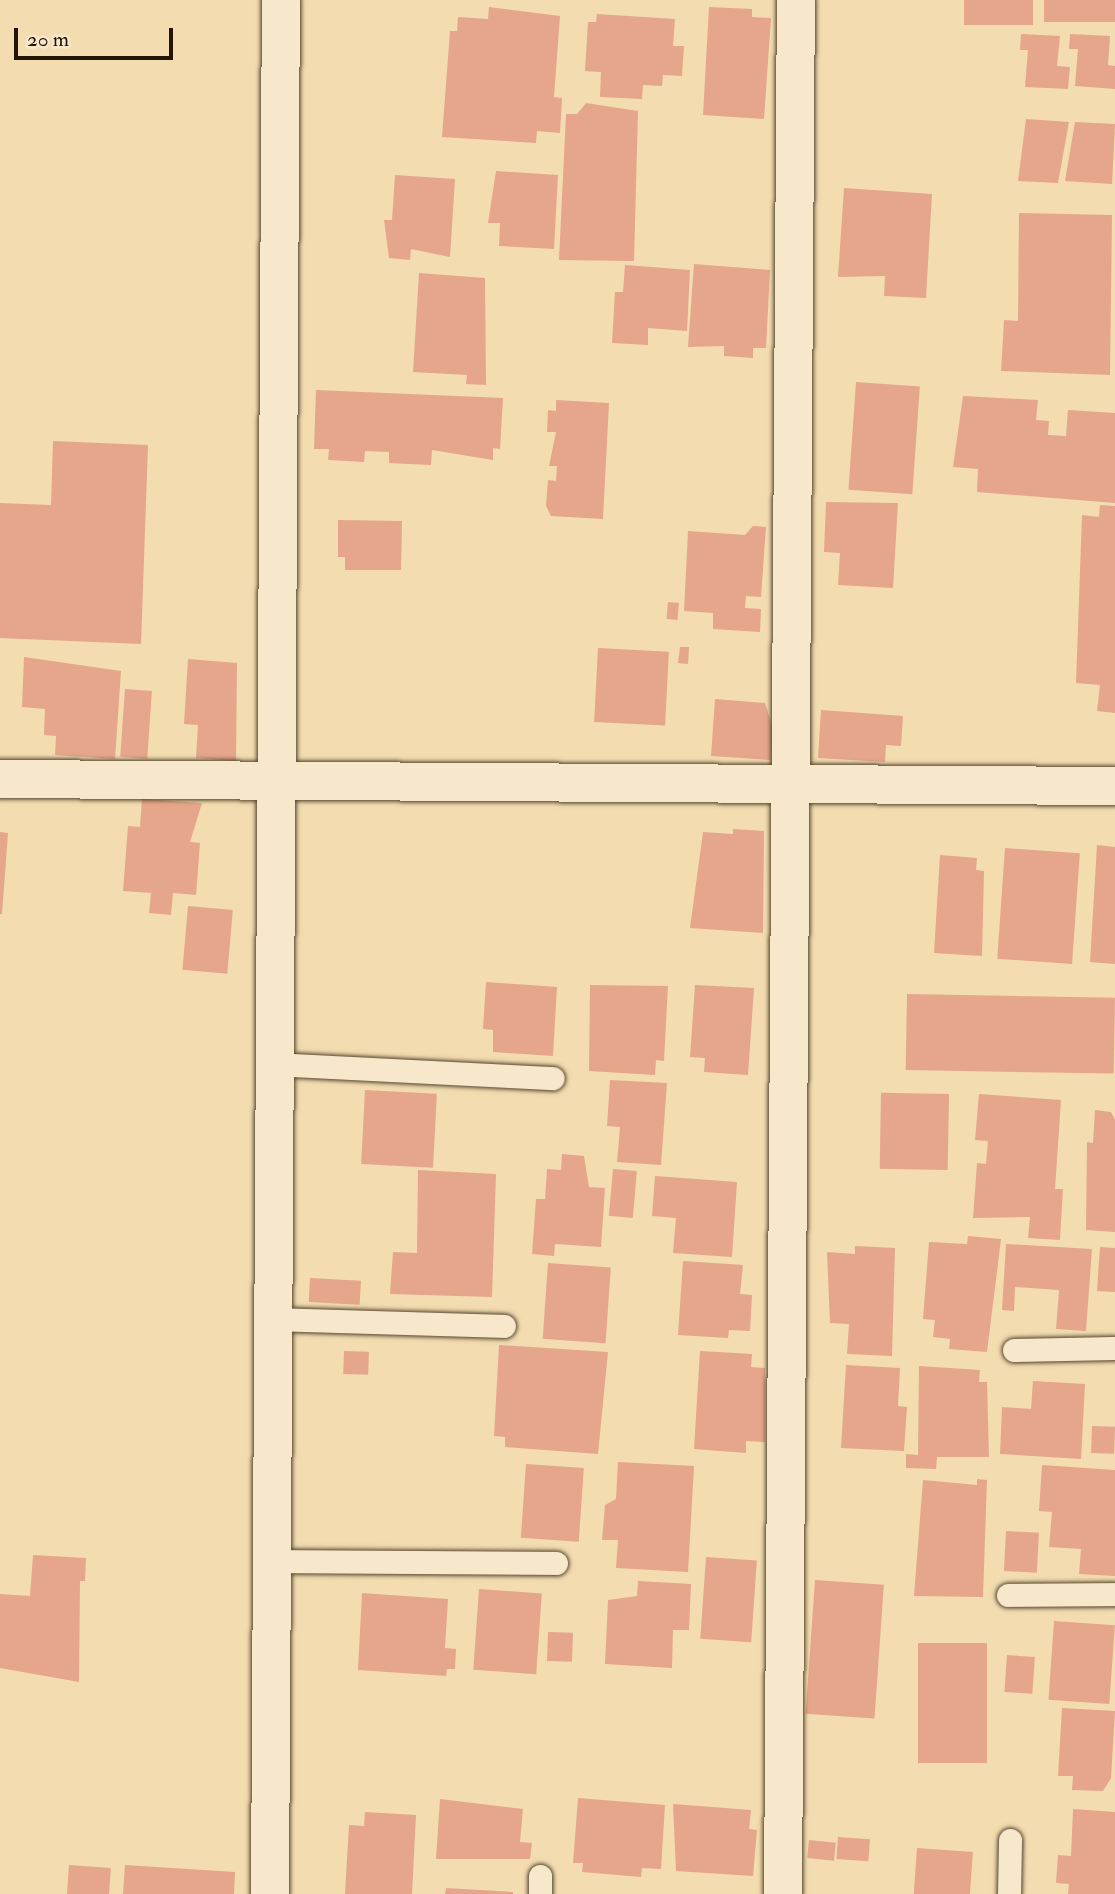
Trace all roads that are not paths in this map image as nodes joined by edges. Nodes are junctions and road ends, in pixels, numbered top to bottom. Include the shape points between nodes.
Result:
1 (281, 0) edge
2 (796, 0) edge
3 (0, 779) edge
4 (276, 779) junction
5 (792, 783) junction
6 (1115, 786) edge
7 (274, 1064) junction
8 (552, 1077) dead end
9 (274, 1319) junction
10 (504, 1326) dead end
11 (1115, 1348) edge
12 (1014, 1350) dead end
13 (273, 1561) junction
14 (556, 1563) dead end
15 (1115, 1594) edge
16 (1008, 1595) dead end
17 (1010, 1840) dead end
18 (270, 1894) edge
19 (783, 1894) edge
20 (1009, 1894) edge

1 - 4 street
2 - 5 street
3 - 4 street
4 - 5 street
4 - 7 street
5 - 6 street
5 - 19 street
7 - 8 lane
7 - 9 street
9 - 10 lane
9 - 13 street
11 - 12 lane
13 - 14 lane
13 - 18 street
15 - 16 lane
17 - 20 lane

